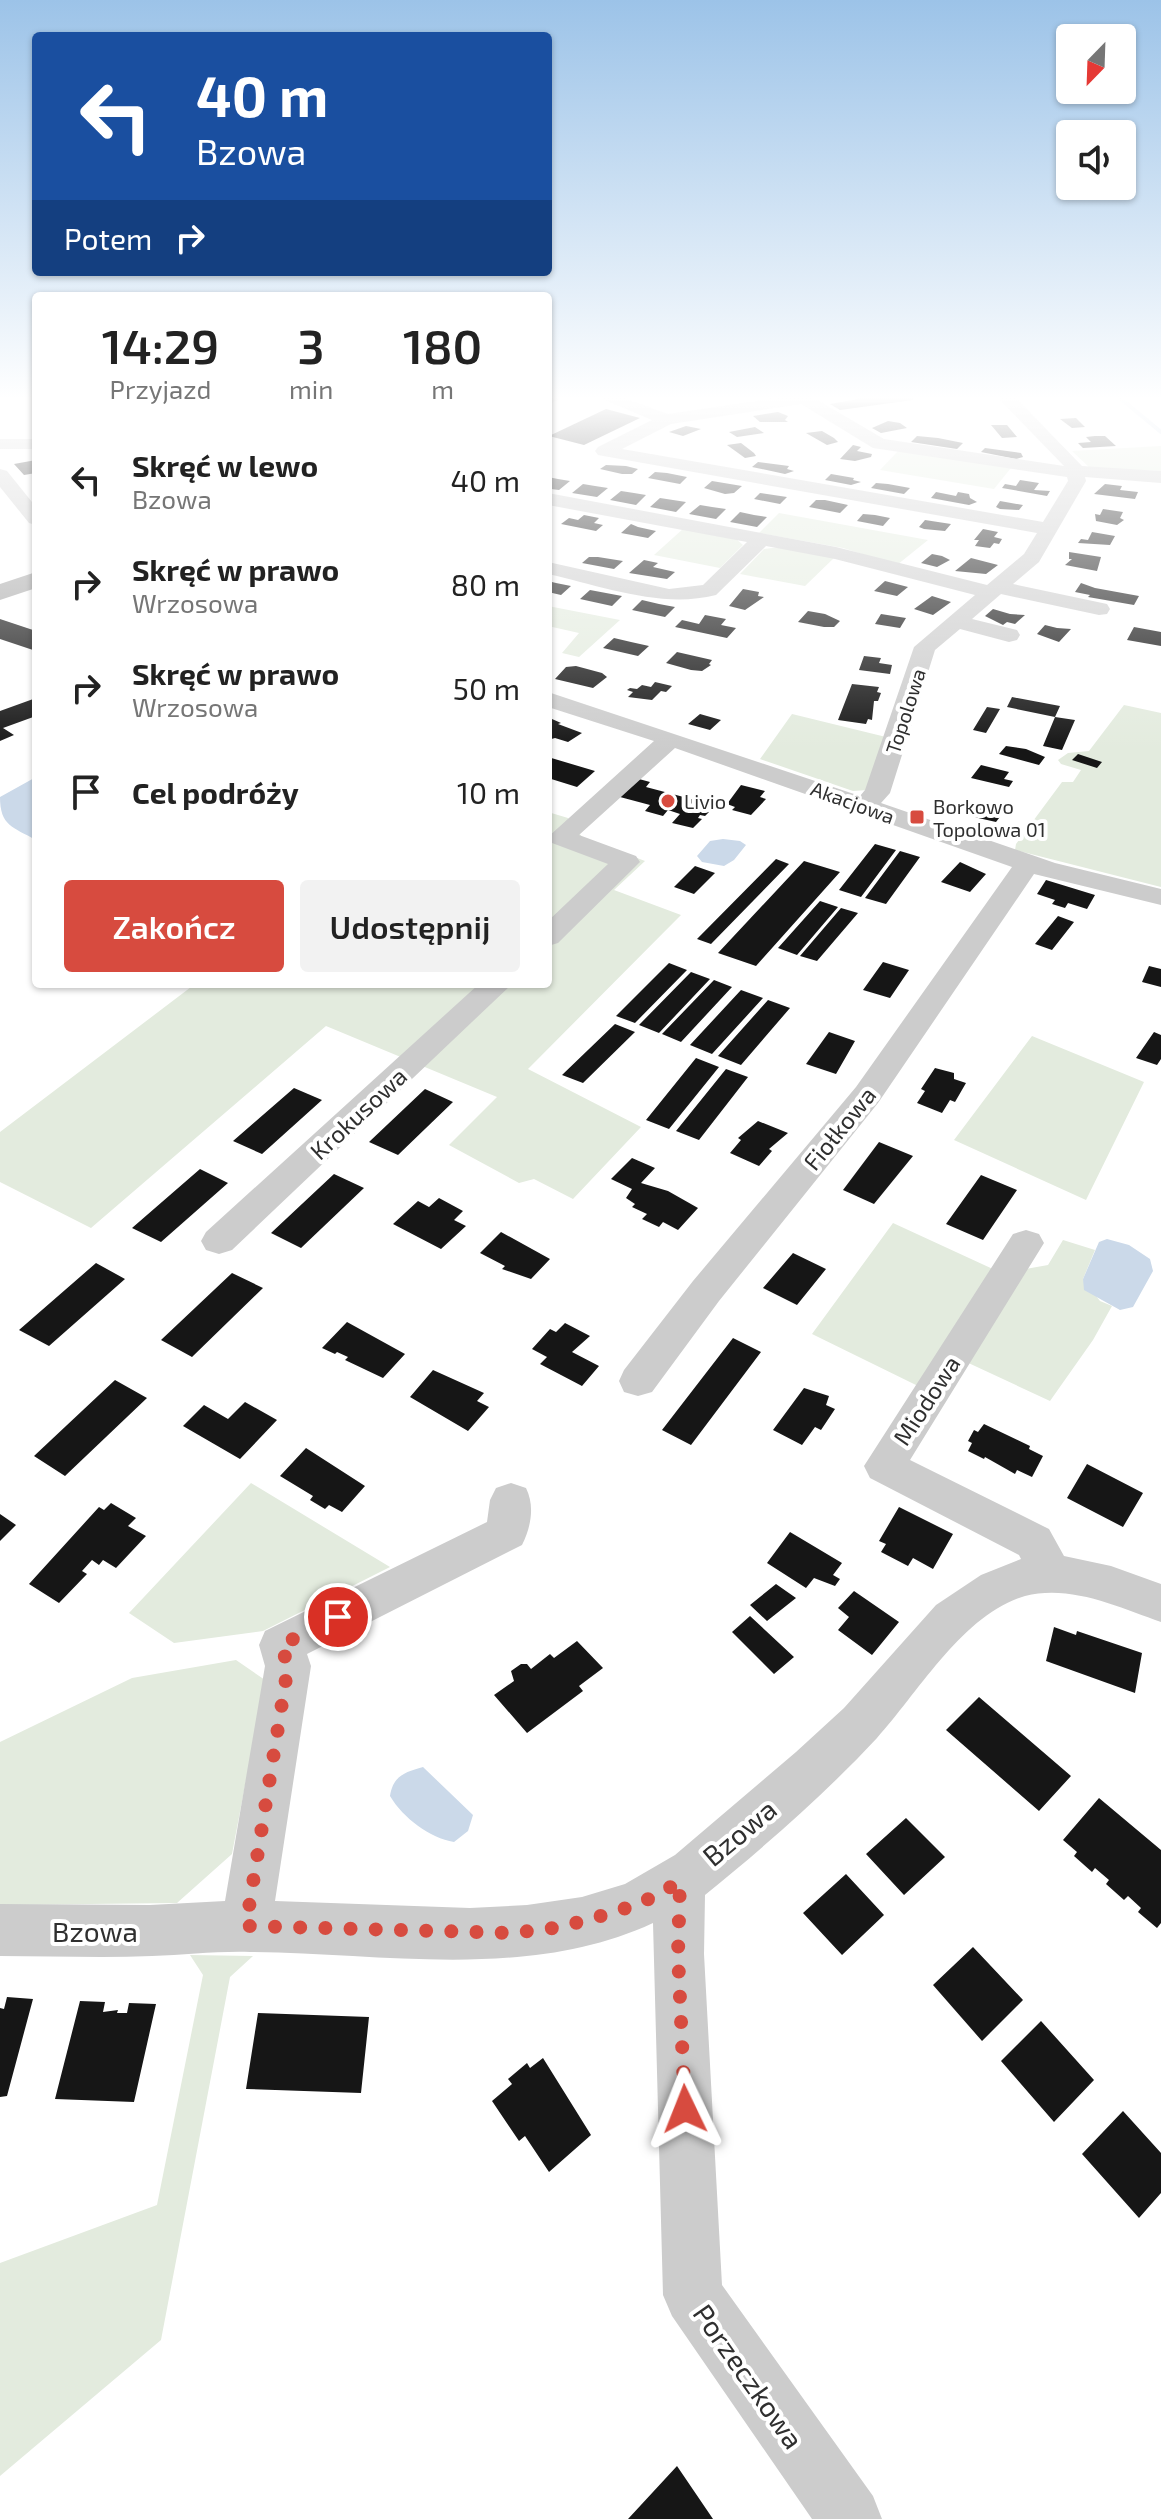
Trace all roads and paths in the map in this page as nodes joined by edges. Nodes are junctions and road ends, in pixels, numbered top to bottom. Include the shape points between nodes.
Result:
1 (637, 516) edge
2 (972, 516) edge
3 (1057, 516) edge
4 (1049, 529) junction
5 (762, 538) junction
6 (552, 569) edge
7 (993, 589) junction
8 (1099, 609) dead end
9 (954, 621) junction
10 (1009, 635) dead end
11 (552, 702) edge
12 (671, 739) junction
13 (864, 806) junction
14 (1027, 865) junction
15 (1161, 897) edge
16 (552, 933) edge
17 (493, 988) edge
18 (219, 1241) dead end
19 (1026, 1243) dead end
20 (638, 1381) dead end
21 (511, 1500) dead end
22 (1051, 1573) junction
23 (1161, 1603) edge
24 (680, 1882) junction
25 (246, 1926) junction
26 (0, 1930) edge
27 (850, 2519) edge

1 - 5 street
2 - 4 street
3 - 4 street, Topolowa
4 - 7 street, Topolowa via 1032,558
5 - 6 street via 709,591 669,595
5 - 7 street
7 - 8 street
7 - 9 street, Topolowa
9 - 10 street
9 - 13 street, Topolowa via 925,647 877,793
11 - 12 street, Akacjowa
12 - 13 street, Akacjowa
12 - 16 street via 561,837 626,862
13 - 14 street, Akacjowa
14 - 15 street, Akacjowa
14 - 20 street, Fiołkowa via 867,1095
17 - 18 street, Krokusowa
19 - 22 street, Miodowa via 884,1466 1034,1542
21 - 25 street via 507,1532 281,1645 288,1666
22 - 23 street, Bzowa
22 - 24 street, Bzowa via 1022,1578 992,1592 937,1630 861,1721
24 - 25 street, Bzowa via 604,1915 514,1933
24 - 27 street, Porzeczkowa via 678,1954 693,2295
25 - 26 street, Bzowa

